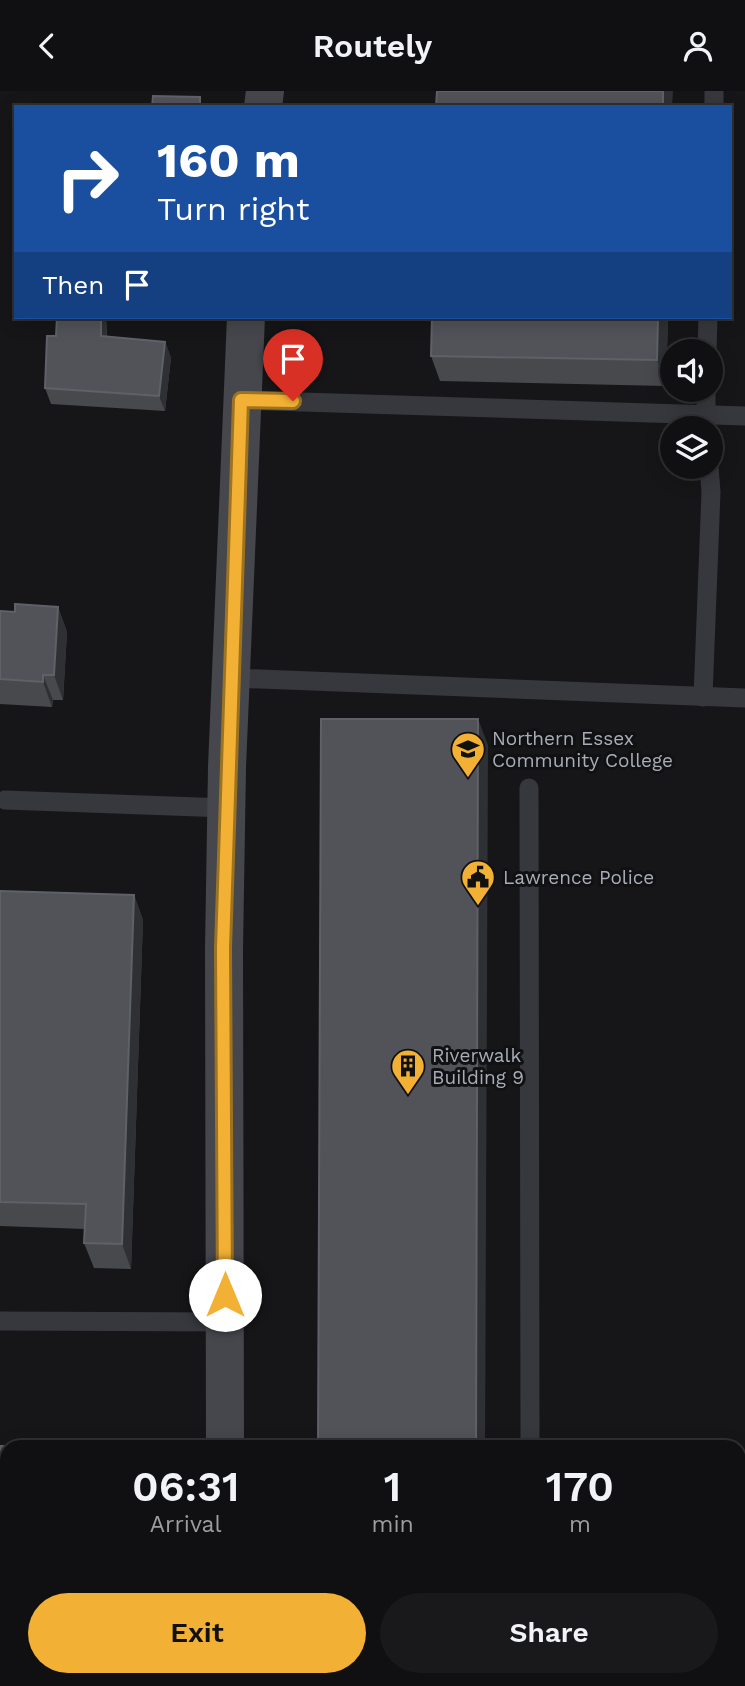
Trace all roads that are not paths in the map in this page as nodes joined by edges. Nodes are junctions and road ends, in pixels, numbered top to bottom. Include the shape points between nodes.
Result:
1 (246, 319) edge
2 (708, 319) edge
3 (707, 339) edge
4 (241, 400) junction
5 (745, 416) edge
6 (723, 419) edge
7 (660, 420) edge
8 (710, 479) edge
9 (232, 678) junction
10 (703, 697) junction
11 (745, 698) edge
12 (529, 788) dead end
13 (5, 800) dead end
14 (226, 808) junction
15 (0, 1321) edge
16 (225, 1322) junction
17 (225, 1440) edge
18 (530, 1440) edge

1 - 4 main road
2 - 3 lane
4 - 7 lane
4 - 9 main road
5 - 6 lane
8 - 10 lane
9 - 10 lane
9 - 14 main road
10 - 11 lane
12 - 18 lane
13 - 14 lane
14 - 16 main road
15 - 16 lane
16 - 17 main road

